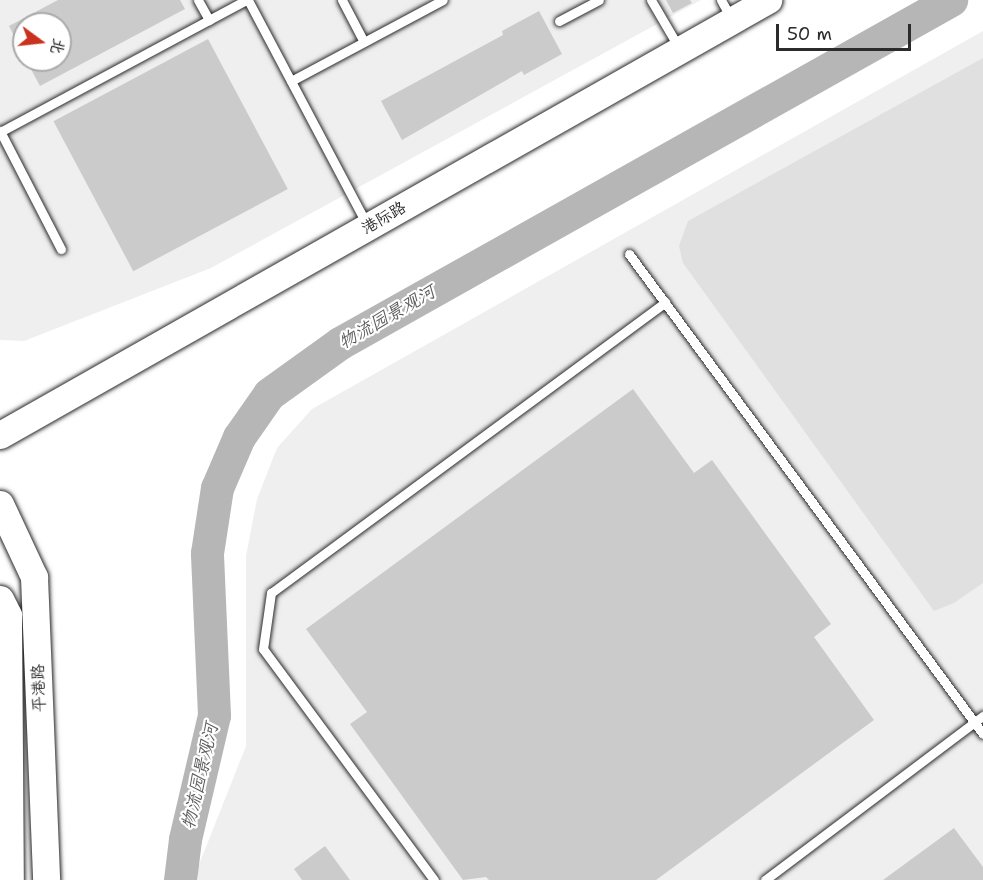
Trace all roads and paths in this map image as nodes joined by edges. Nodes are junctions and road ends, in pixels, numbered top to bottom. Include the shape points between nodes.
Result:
1 (198, 0) edge
2 (247, 0) edge
3 (342, 0) edge
4 (599, 0) edge
5 (651, 0) edge
6 (768, 0) edge
7 (438, 1) edge
8 (726, 10) edge
9 (209, 20) junction
10 (559, 21) dead end
11 (364, 42) junction
12 (680, 50) junction
13 (291, 81) junction
14 (0, 131) edge
15 (368, 227) junction
16 (61, 249) dead end
17 (629, 254) dead end
18 (664, 302) junction
19 (0, 435) edge
20 (0, 504) edge
21 (0, 599) edge
22 (983, 716) edge
23 (974, 722) junction
24 (983, 734) edge
25 (10, 880) edge
26 (46, 880) edge
27 (434, 880) edge
28 (765, 880) edge

1 - 9 lane
2 - 9 lane
2 - 13 lane
3 - 11 lane
4 - 10 lane
5 - 12 lane
6 - 8 street, 港际路
7 - 11 lane
8 - 12 street, 港际路
9 - 14 lane
11 - 13 lane
12 - 15 street, 港际路
13 - 15 lane
14 - 16 lane
15 - 19 street, 港际路
17 - 18 lane
18 - 23 lane
18 - 27 lane via 271,593 263,649
20 - 26 street, 平港路 via 34,577
21 - 25 street, 平港路 via 8,615
22 - 23 lane
23 - 24 lane
23 - 28 lane

